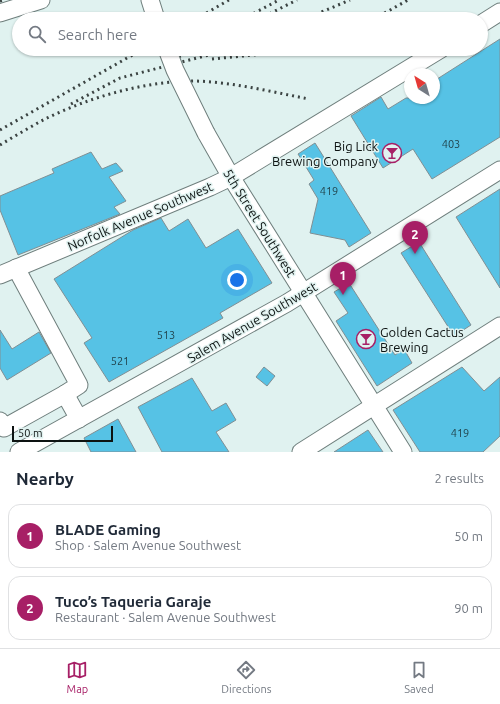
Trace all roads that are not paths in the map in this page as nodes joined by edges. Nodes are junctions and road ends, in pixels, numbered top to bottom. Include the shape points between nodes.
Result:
1 (41, 0) edge
2 (150, 0) edge
3 (154, 12) edge
4 (500, 12) edge
5 (0, 13) edge
6 (488, 20) edge
7 (170, 56) edge
8 (429, 56) edge
9 (500, 170) edge
10 (231, 177) junction
11 (16, 268) junction
12 (0, 275) edge
13 (303, 293) junction
14 (500, 326) edge
15 (65, 394) junction
16 (375, 406) junction
17 (79, 419) junction
18 (0, 421) edge
19 (19, 452) edge
20 (301, 452) edge
21 (403, 452) edge

1 - 5 street
2 - 3 street
4 - 6 street
7 - 10 street, 5th Street Southwest, bridge via 206,133
8 - 10 street, Norfolk Avenue Southwest
9 - 13 street, Salem Avenue Southwest
10 - 11 street, Norfolk Avenue Southwest
10 - 13 street, 5th Street Southwest
11 - 12 street, Norfolk Avenue Southwest
11 - 15 street via 79,385
13 - 16 street, 5th Street Southwest
13 - 17 street, Salem Avenue Southwest
14 - 16 street
15 - 17 street
15 - 18 street via 4,428
16 - 20 street
16 - 21 street, 5th Street Southwest
17 - 19 street, Salem Avenue Southwest

